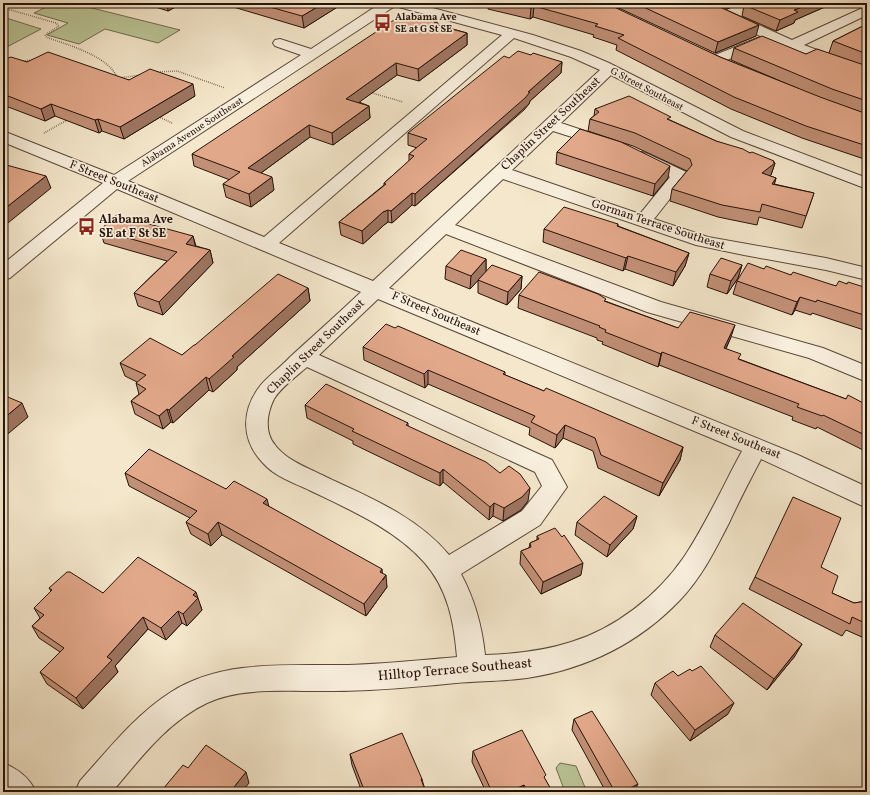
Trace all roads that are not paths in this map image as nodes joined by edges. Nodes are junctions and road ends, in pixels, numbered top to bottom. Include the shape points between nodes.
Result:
1 (390, 3) edge
2 (399, 3) edge
3 (699, 3) edge
4 (745, 8) dead end
5 (867, 10) edge
6 (727, 16) junction
7 (511, 34) junction
8 (772, 36) junction
9 (280, 43) dead end
10 (793, 45) junction
11 (314, 54) junction
12 (730, 67) edge
13 (609, 68) junction
14 (867, 74) edge
15 (550, 125) junction
16 (3, 136) edge
17 (500, 172) junction
18 (115, 182) junction
19 (867, 184) edge
20 (643, 221) junction
21 (442, 226) junction
22 (267, 244) junction
23 (5, 270) edge
24 (867, 274) edge
25 (376, 289) junction
26 (304, 357) junction
27 (867, 374) edge
28 (756, 447) junction
29 (867, 498) edge
30 (446, 570) junction
31 (472, 669) junction
32 (3, 778) edge
33 (20, 792) edge
34 (91, 792) edge

1 - 11 street, Alabama Avenue Southeast
2 - 7 street, G Street Southeast
3 - 6 street
4 - 6 street
5 - 10 street
6 - 8 street
7 - 13 street, G Street Southeast via 570,52
7 - 22 street
8 - 10 street
8 - 12 street via 708,57
9 - 11 street
10 - 14 street
11 - 18 street, Alabama Avenue Southeast
13 - 15 street, Chaplin Street Southeast
13 - 19 street, G Street Southeast via 737,134
15 - 17 street, Chaplin Street Southeast
15 - 20 street via 623,148 680,176
16 - 18 street, F Street Southeast
17 - 20 street, Gorman Terrace Southeast
17 - 21 street, Chaplin Street Southeast
18 - 22 street, F Street Southeast
18 - 23 street, Alabama Avenue Southeast
20 - 24 street, Gorman Terrace Southeast via 715,244 824,263
21 - 25 street, Chaplin Street Southeast
21 - 27 street via 654,307 816,353
22 - 25 street, F Street Southeast
25 - 26 street, Chaplin Street Southeast
25 - 28 street, F Street Southeast
26 - 30 street, Chaplin Street Southeast via 268,391 259,406 256,429 266,452 280,464 410,534 428,548
26 - 30 street via 544,466 555,487 531,518
28 - 29 street, F Street Southeast via 835,481
28 - 31 street, Hilltop Terrace Southeast via 702,550 670,592 642,619 602,643 556,660
30 - 31 street, Chaplin Street Southeast via 466,618
31 - 34 street, Hilltop Terrace Southeast via 366,677 249,680 215,686 198,693 166,713
32 - 33 street

